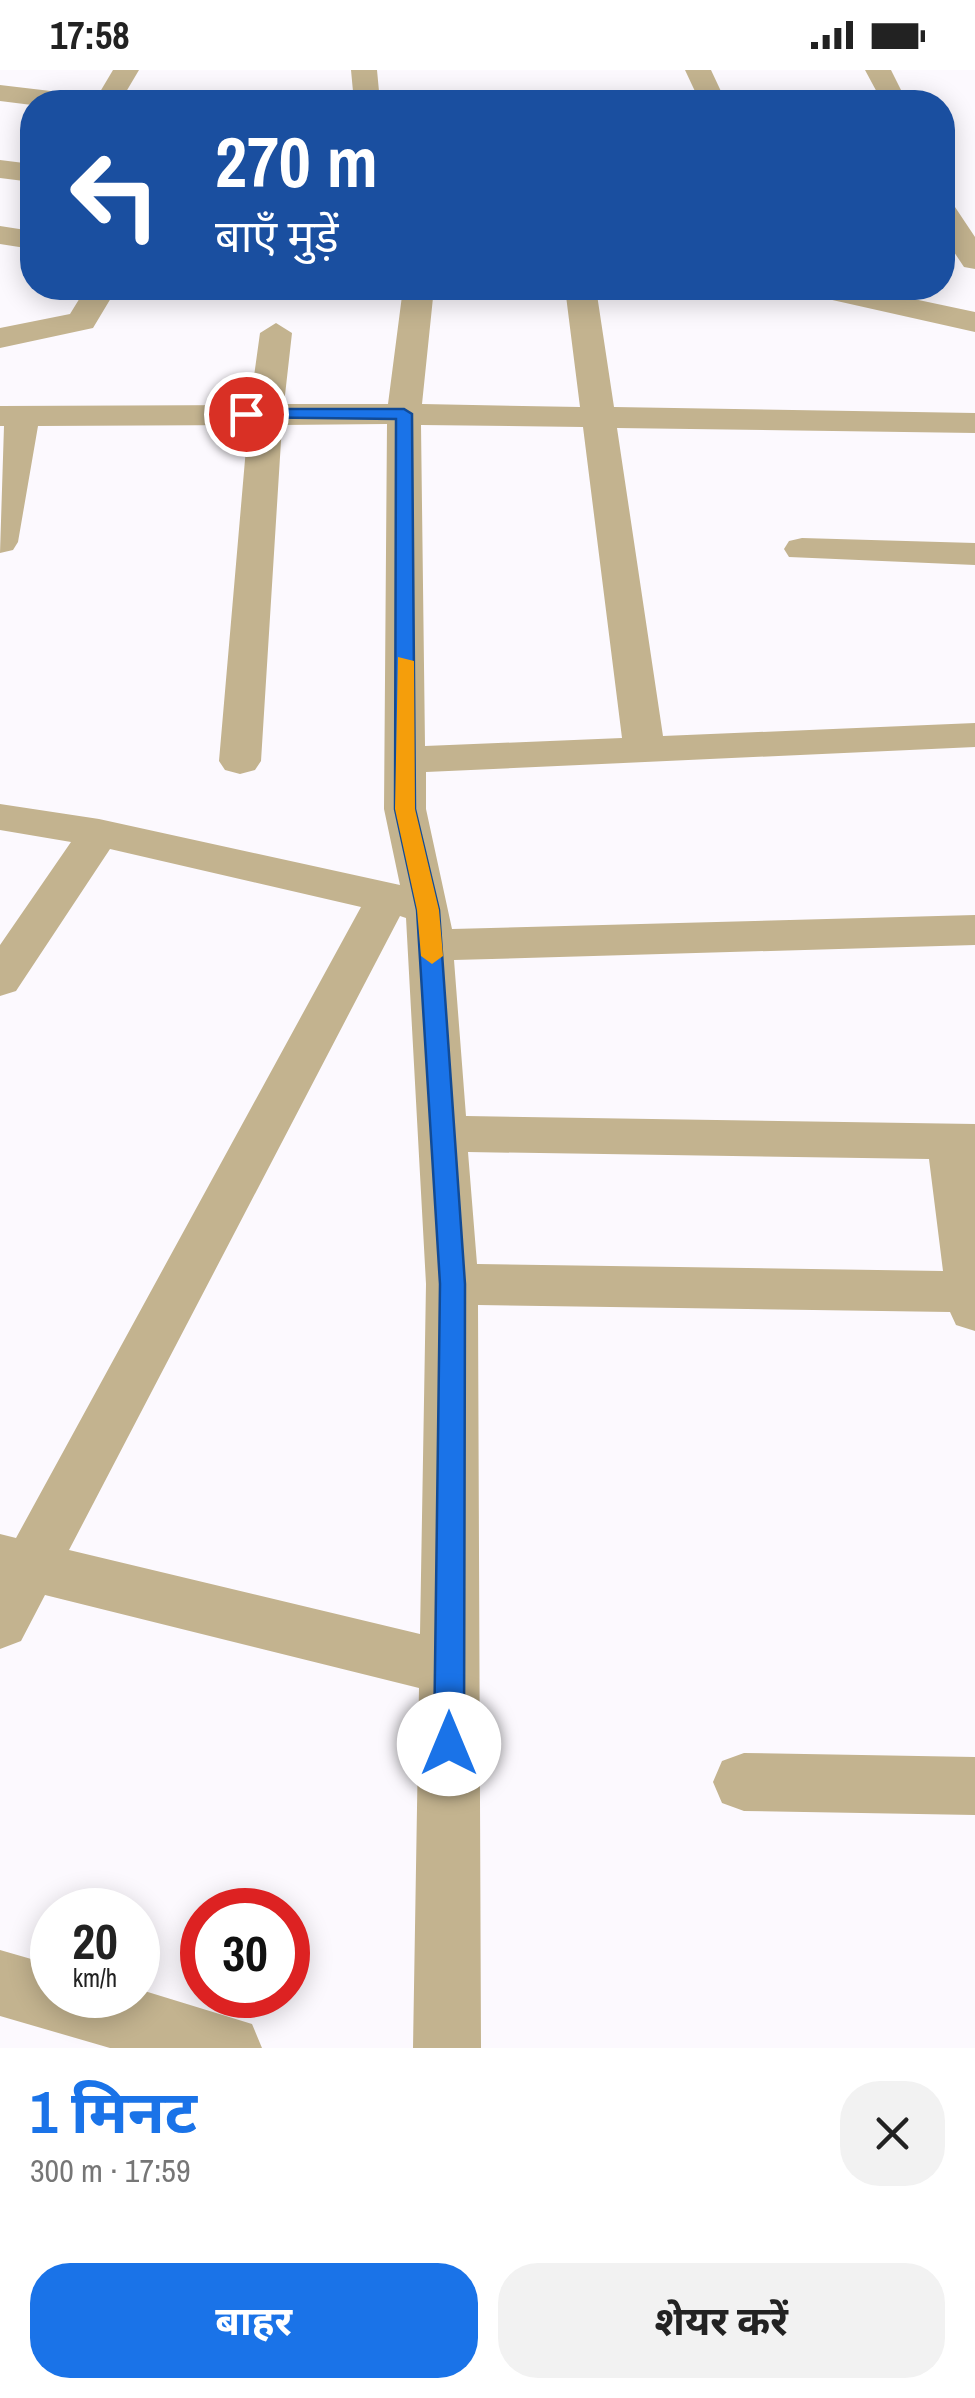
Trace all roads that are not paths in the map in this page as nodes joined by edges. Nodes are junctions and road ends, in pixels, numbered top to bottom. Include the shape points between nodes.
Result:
1 (955, 230) edge
2 (975, 260) edge
3 (95, 300) edge
4 (417, 300) edge
5 (581, 300) edge
6 (876, 300) edge
7 (975, 322) edge
8 (276, 334) dead end
9 (0, 338) edge
10 (266, 414) junction
11 (404, 414) junction
12 (12, 416) edge
13 (596, 418) junction
14 (975, 423) edge
15 (0, 542) edge
16 (802, 549) dead end
17 (975, 554) edge
18 (975, 735) edge
19 (644, 748) junction
20 (404, 760) junction
21 (240, 761) dead end
22 (0, 818) edge
23 (99, 833) junction
24 (416, 917) junction
25 (975, 930) edge
26 (0, 980) edge
27 (442, 1134) junction
28 (963, 1142) edge
29 (452, 1284) junction
30 (974, 1298) edge
31 (14, 1563) edge
32 (0, 1622) edge
33 (449, 1668) junction
34 (744, 1782) dead end
35 (975, 1786) edge
36 (0, 1983) edge
37 (228, 2048) edge
38 (447, 2048) edge

1 - 2 street
3 - 9 street via 82,321
4 - 11 street
5 - 13 street
6 - 7 street
8 - 10 street
10 - 11 street
10 - 12 street
10 - 21 street
11 - 13 street
11 - 20 street
12 - 15 street
13 - 14 street
13 - 19 street
16 - 17 street
18 - 19 street
19 - 20 street
20 - 24 street
22 - 23 street
23 - 24 street
23 - 26 street
24 - 25 street
24 - 27 street
24 - 31 street
27 - 28 street
27 - 29 street
28 - 30 street
29 - 30 street
29 - 33 street
31 - 32 street
31 - 33 street
33 - 38 street
34 - 35 street
36 - 37 street

